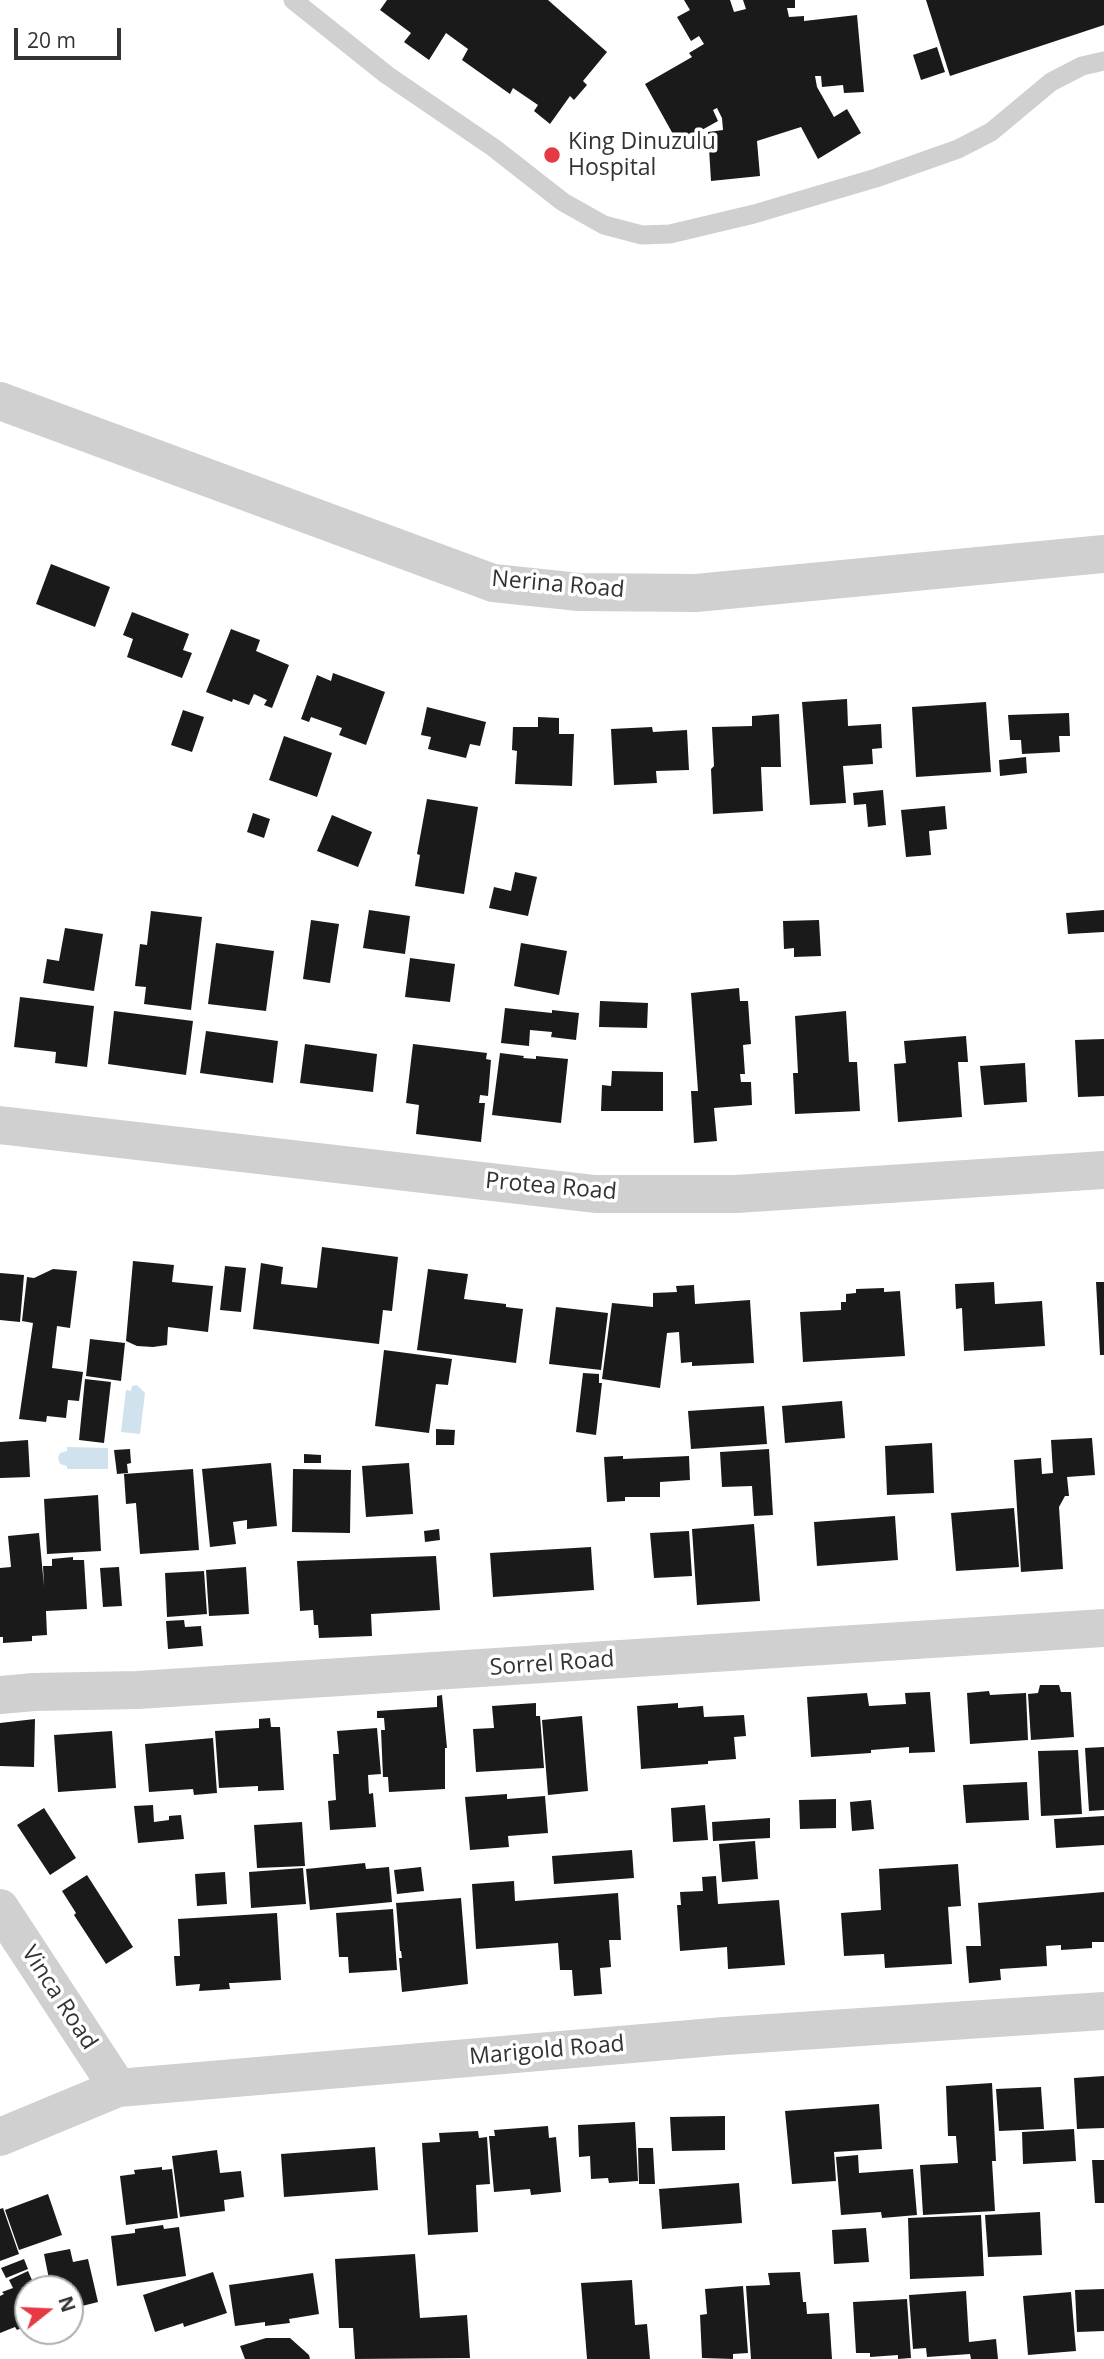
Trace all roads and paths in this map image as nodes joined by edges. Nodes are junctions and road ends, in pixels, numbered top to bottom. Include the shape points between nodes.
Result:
1 (293, 0) edge
2 (1104, 61) edge
3 (0, 401) edge
4 (1104, 554) edge
5 (0, 1125) edge
6 (1104, 1170) edge
7 (1104, 1628) edge
8 (0, 1695) edge
9 (0, 1908) edge
10 (1104, 2011) edge
11 (118, 2088) junction
12 (0, 2137) edge

1 - 2 lane via 387,75 563,202 604,225 642,235 670,234 754,214 958,149 991,132 1051,82
3 - 4 street, Nerina Road via 493,583 579,592 696,593
5 - 6 street, Protea Road via 596,1194 736,1194
7 - 8 street, Sorrel Road
9 - 11 street, Vinca Road
10 - 11 street, Marigold Road via 725,2036
11 - 12 street, Marigold Road

